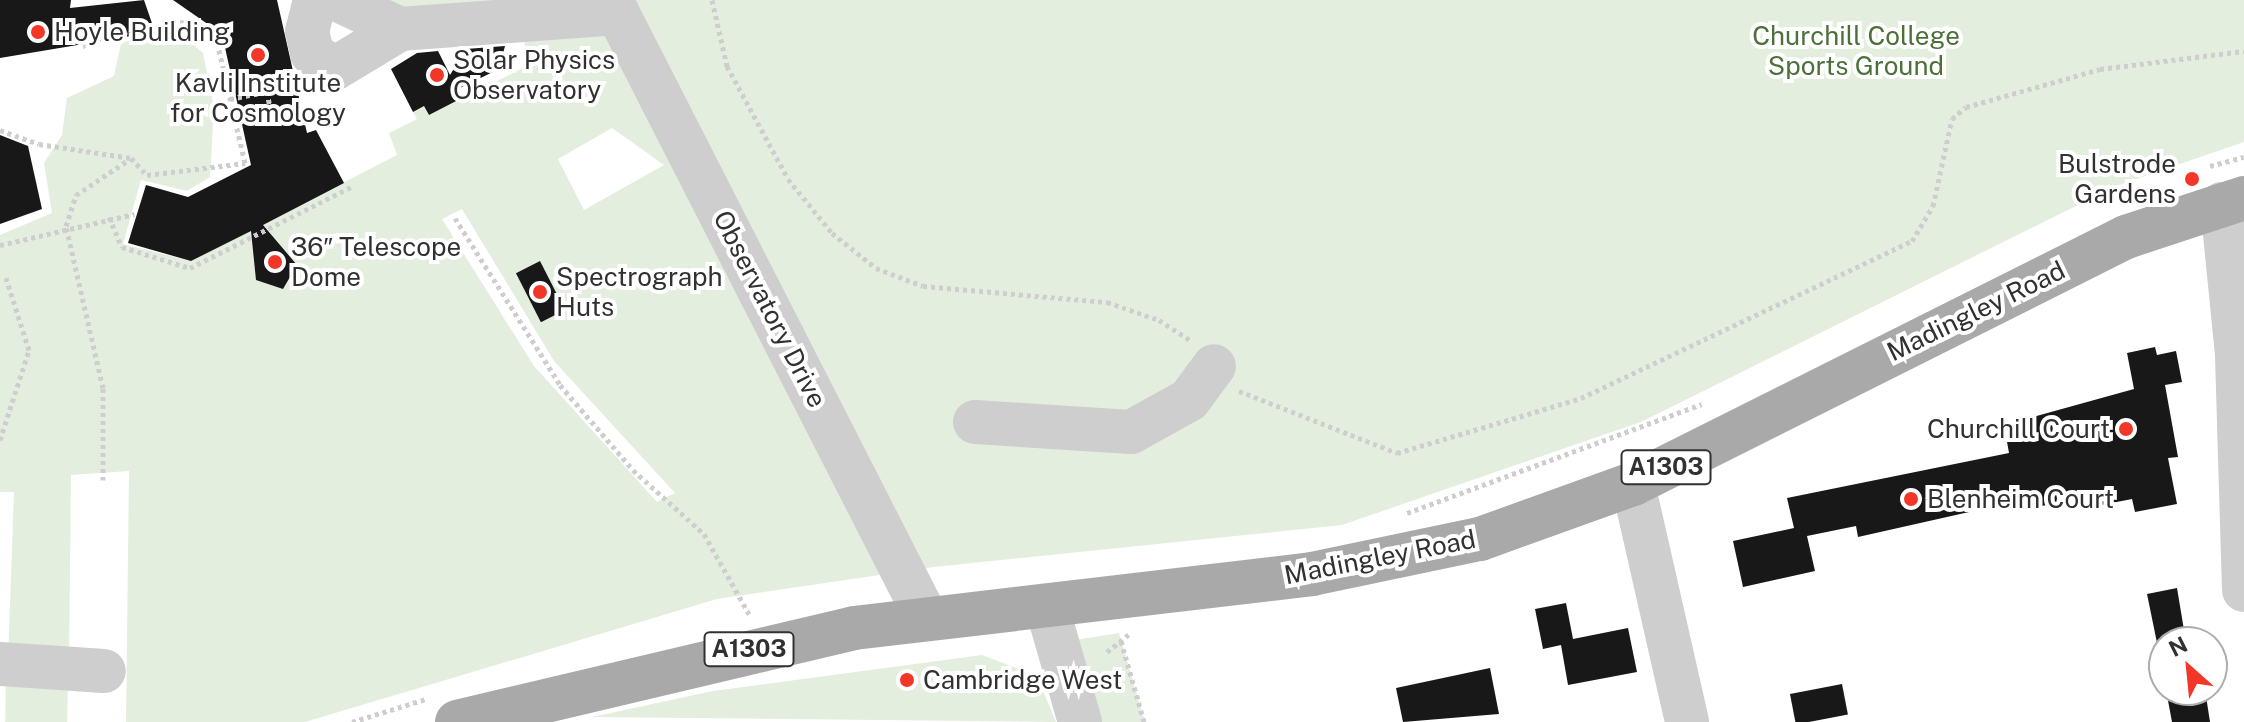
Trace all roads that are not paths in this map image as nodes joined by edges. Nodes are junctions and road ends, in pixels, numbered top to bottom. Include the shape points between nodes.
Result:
1 (315, 0) edge
2 (338, 0) edge
3 (614, 6) edge
4 (400, 29) junction
5 (2221, 191) edge
6 (1214, 366) road end
7 (975, 422) dead end
8 (1633, 484) junction
9 (2244, 590) edge
10 (1047, 607) junction
11 (927, 619) junction
12 (0, 664) edge
13 (104, 671) dead end
14 (457, 722) edge
15 (1080, 722) edge
16 (1687, 722) edge

1 - 4 street via 290,84 379,48
2 - 4 street
3 - 4 street
3 - 11 street, Observatory Drive
5 - 8 main road, Madingley Road / A1303
5 - 9 street via 2237,355
6 - 7 street via 1189,400 1131,432
8 - 10 main road, Madingley Road / A1303 via 1480,539 1312,574
8 - 16 street
10 - 11 main road, Madingley Road / A1303
10 - 15 street
11 - 14 main road, Madingley Road / A1303 via 766,645
12 - 13 street

